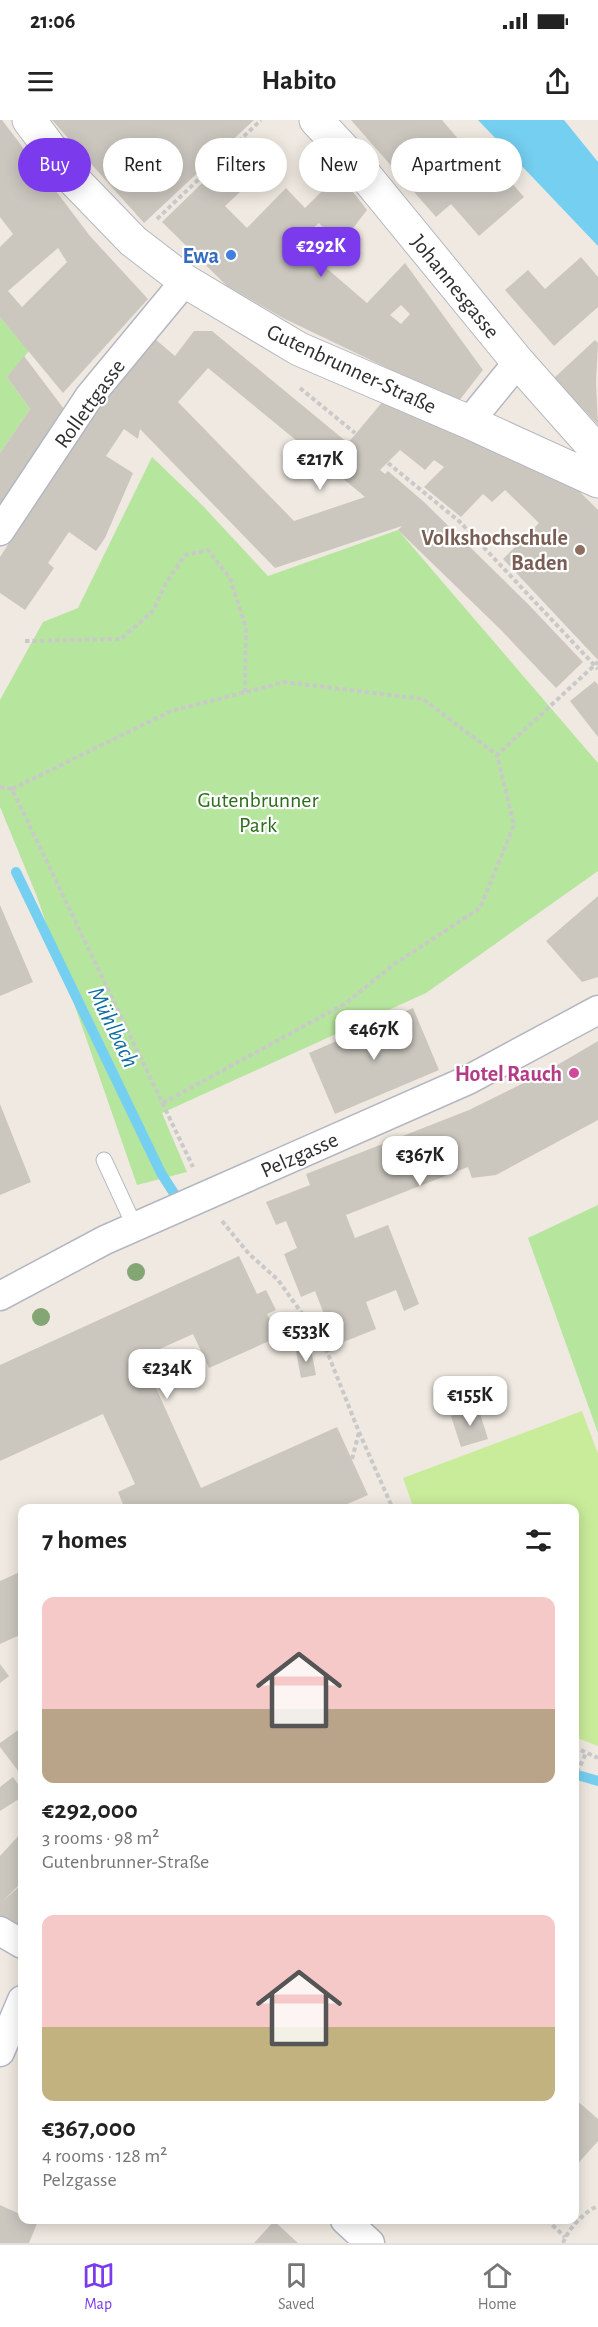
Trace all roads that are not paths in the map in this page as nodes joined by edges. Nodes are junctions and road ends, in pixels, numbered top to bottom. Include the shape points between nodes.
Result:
1 (30, 120) edge
2 (316, 120) edge
3 (185, 281) junction
4 (518, 362) junction
5 (469, 422) junction
6 (598, 452) edge
7 (598, 481) edge
8 (0, 531) edge
9 (598, 1010) edge
10 (104, 1160) dead end
11 (135, 1227) junction
12 (0, 1296) edge
13 (0, 1931) edge
14 (18, 1942) edge
15 (18, 2009) edge
16 (0, 2052) edge
17 (349, 2224) edge
18 (370, 2243) edge

1 - 3 street, Gutenbrunner-Straße via 74,180 133,241
2 - 4 street, Johannesgasse
3 - 5 street, Gutenbrunner-Straße via 299,349
3 - 8 street, Rollettgasse via 89,397
4 - 5 street
4 - 6 street, Johannesgasse
5 - 7 street, Gutenbrunner-Straße
9 - 11 street, Pelzgasse via 468,1080
10 - 11 lane
11 - 12 street, Pelzgasse
13 - 14 street
15 - 16 street
17 - 18 street

